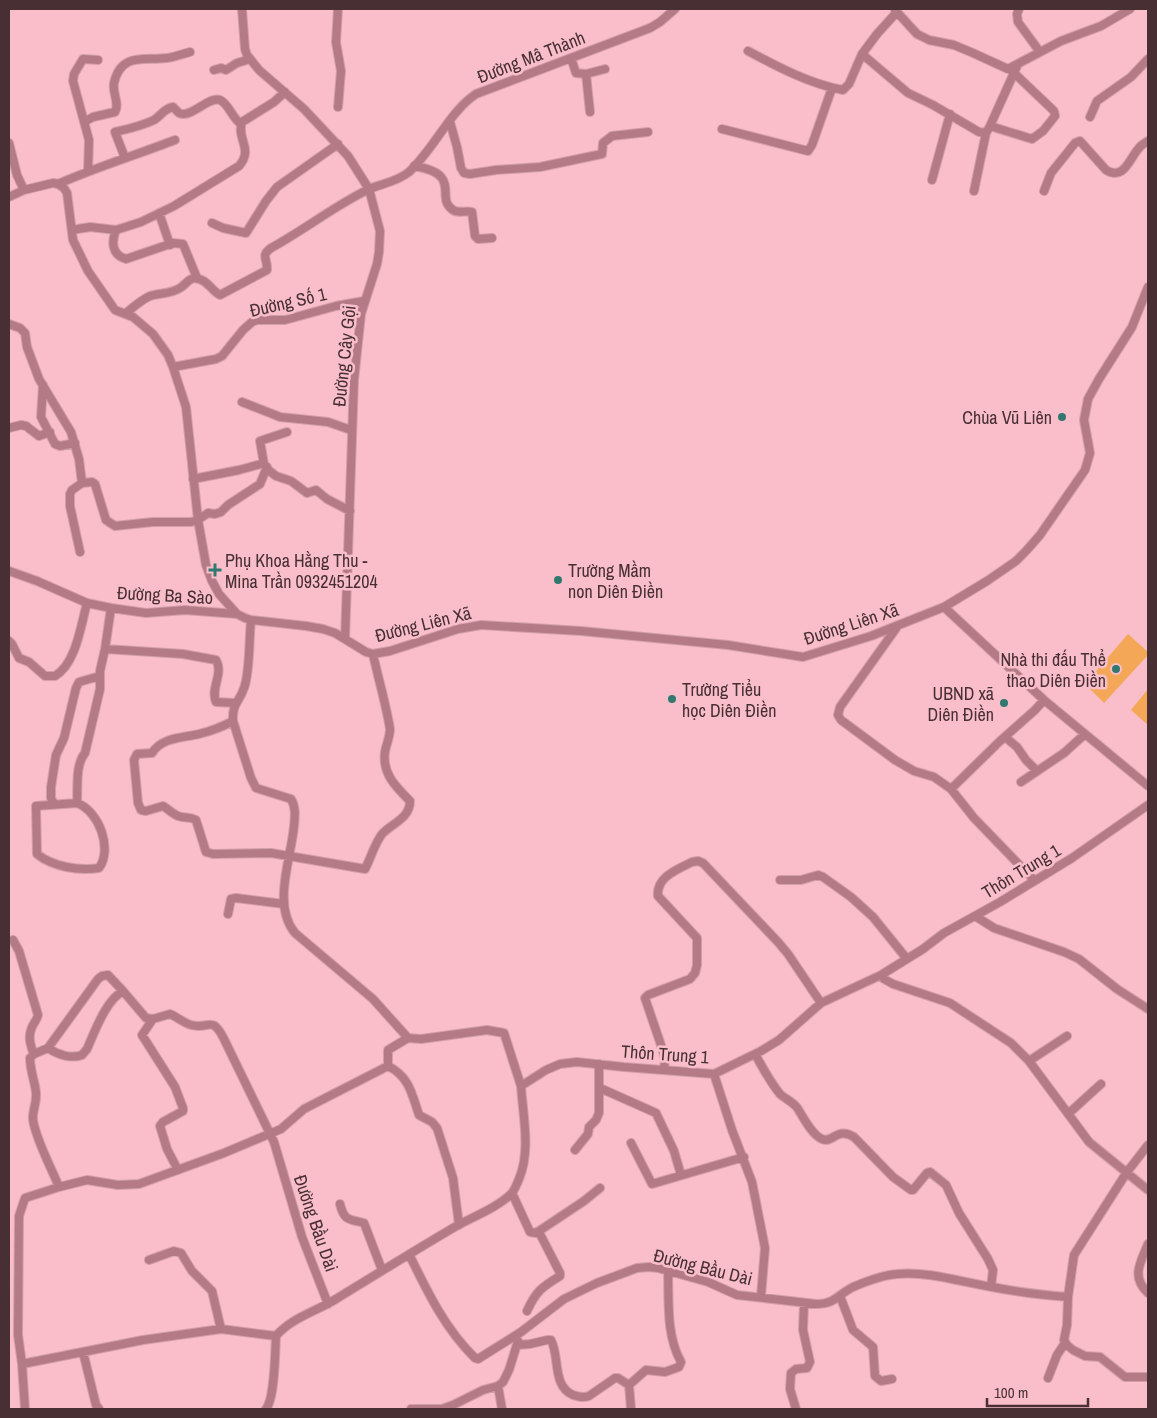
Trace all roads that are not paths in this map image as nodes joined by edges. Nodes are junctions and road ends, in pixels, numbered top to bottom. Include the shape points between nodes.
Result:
1 (242, 9) edge
2 (338, 9) edge
3 (675, 9) edge
4 (1019, 9) edge
5 (1130, 9) edge
6 (895, 10) edge
7 (748, 51) dead end
8 (190, 52) dead end
9 (1040, 52) junction
10 (862, 54) junction
11 (571, 58) junction
12 (250, 59) junction
13 (1148, 59) edge
14 (98, 60) dead end
15 (605, 69) dead end
16 (214, 70) dead end
17 (1011, 71) junction
18 (586, 74) junction
19 (832, 88) junction
20 (285, 92) junction
21 (338, 107) dead end
22 (590, 112) dead end
23 (950, 114) junction
24 (1090, 117) dead end
25 (84, 122) junction
26 (450, 122) junction
27 (241, 124) junction
28 (722, 129) dead end
29 (988, 129) junction
30 (648, 132) dead end
31 (175, 140) dead end
32 (1148, 141) edge
33 (9, 143) edge
34 (338, 144) junction
35 (125, 158) junction
36 (11, 162) edge
37 (414, 166) junction
38 (88, 171) junction
39 (932, 180) dead end
40 (58, 184) junction
41 (368, 189) junction
42 (24, 190) junction
43 (974, 191) dead end
44 (1044, 191) dead end
45 (9, 197) edge
46 (159, 213) junction
47 (212, 223) dead end
48 (72, 230) junction
49 (116, 230) junction
50 (492, 238) dead end
51 (170, 245) junction
52 (197, 278) junction
53 (1148, 287) edge
54 (364, 300) junction
55 (125, 314) junction
56 (9, 324) edge
57 (173, 367) junction
58 (43, 385) junction
59 (242, 402) dead end
60 (9, 428) edge
61 (351, 430) junction
62 (50, 432) junction
63 (287, 432) dead end
64 (75, 443) junction
65 (265, 466) junction
66 (193, 479) junction
67 (82, 483) junction
68 (350, 511) junction
69 (198, 520) junction
70 (80, 552) dead end
71 (9, 571) edge
72 (87, 603) junction
73 (944, 607) junction
74 (111, 608) junction
75 (237, 614) junction
76 (251, 620) junction
77 (897, 627) junction
78 (345, 639) junction
79 (9, 641) edge
80 (105, 649) junction
81 (373, 654) junction
82 (100, 676) junction
83 (1044, 700) junction
84 (235, 704) junction
85 (233, 721) junction
86 (1085, 734) junction
87 (1005, 737) junction
88 (1037, 771) junction
89 (1021, 782) dead end
90 (1148, 786) edge
91 (951, 788) junction
92 (77, 803) junction
93 (54, 804) junction
94 (1148, 805) edge
95 (289, 857) junction
96 (780, 880) dead end
97 (1034, 880) junction
98 (284, 904) junction
99 (228, 914) dead end
100 (975, 916) junction
101 (13, 940) dead end
102 (906, 959) junction
103 (881, 975) junction
104 (123, 991) junction
105 (821, 1002) junction
106 (1148, 1009) edge
107 (153, 1019) junction
108 (1067, 1036) dead end
109 (408, 1038) junction
110 (48, 1048) junction
111 (34, 1054) junction
112 (755, 1054) junction
113 (1029, 1061) junction
114 (599, 1064) junction
115 (388, 1066) junction
116 (664, 1070) junction
117 (714, 1074) junction
118 (1101, 1084) dead end
119 (521, 1086) junction
120 (600, 1088) junction
121 (1068, 1114) junction
122 (270, 1134) junction
123 (631, 1143) dead end
124 (1148, 1145) edge
125 (575, 1150) dead end
126 (744, 1157) junction
127 (178, 1170) junction
128 (1127, 1172) junction
129 (681, 1175) junction
130 (59, 1187) junction
131 (600, 1188) dead end
132 (1148, 1190) edge
133 (512, 1193) junction
134 (340, 1204) dead end
135 (459, 1225) junction
136 (539, 1232) junction
137 (1148, 1244) edge
138 (408, 1254) junction
139 (149, 1260) dead end
140 (382, 1270) junction
141 (668, 1271) junction
142 (991, 1287) junction
143 (1148, 1294) edge
144 (761, 1296) junction
145 (840, 1296) junction
146 (1068, 1297) junction
147 (804, 1303) junction
148 (328, 1304) junction
149 (527, 1311) dead end
150 (222, 1329) junction
151 (521, 1332) junction
152 (276, 1336) junction
153 (1065, 1343) junction
154 (517, 1345) junction
155 (83, 1352) junction
156 (22, 1364) junction
157 (1148, 1377) edge
158 (1048, 1378) dead end
159 (892, 1379) dead end
160 (629, 1385) junction
161 (498, 1386) junction
162 (269, 1408) edge
163 (25, 1409) edge
164 (99, 1409) edge
165 (411, 1409) edge
166 (502, 1409) edge
167 (631, 1409) edge
168 (796, 1409) edge

1 - 12 street via 245,49
2 - 21 street via 336,42 341,71
3 - 11 street, Đường Mâ Thành via 650,28
4 - 9 street via 1016,14 1018,22
5 - 9 street via 1101,26
6 - 10 street
6 - 17 street via 917,34 960,48
7 - 19 street
8 - 25 street via 123,64 113,84 118,107 115,112
9 - 17 street
10 - 19 street via 849,84 843,90
10 - 23 street via 908,94
11 - 18 street via 576,73
11 - 26 street, Đường Mâ Thành via 476,94
12 - 16 street via 226,70
12 - 20 street, Đường Cây Gội
13 - 24 street via 1132,77 1097,101
14 - 25 street via 83,59 74,74
15 - 18 street
17 - 29 street
17 - 29 street via 1054,111 1054,116 1043,131 1032,138
18 - 22 street
19 - 28 street via 808,151
20 - 27 street
20 - 34 street, Đường Cây Gội
23 - 29 street via 979,132
23 - 39 street
25 - 38 street via 89,140
26 - 30 street via 461,168 470,174 540,166 602,154 603,143 612,136
26 - 37 street, Đường Mâ Thành
27 - 35 street via 220,100 214,99 185,114 173,107 168,108 152,121 115,132
27 - 46 street via 245,150 239,166
29 - 43 street
31 - 35 street
32 - 44 street via 1140,146 1124,170 1116,173 1106,170 1080,141 1075,143 1051,173
33 - 36 street
34 - 41 street, Đường Cây Gội
34 - 47 street via 277,188 246,233
35 - 38 street
36 - 42 street
37 - 41 street, Đường Mâ Thành via 398,179
37 - 50 street via 440,175 451,209 472,212 475,236 478,239
38 - 40 street
40 - 42 street
40 - 48 street, Đường Liên Xã via 67,194
41 - 52 street, Đường Mâ Thành via 266,252 267,270 230,290 220,295
41 - 54 street, Đường Cây Gội via 377,217 380,242 377,264
42 - 45 street
46 - 49 street
46 - 51 street
48 - 49 street via 90,227
48 - 55 street, Đường Liên Xã via 77,250 88,271 112,306
49 - 51 street via 113,249 120,258
51 - 52 street via 183,244
52 - 55 street via 191,278 174,291 151,296
53 - 73 street, Đường Liên Xã via 1132,327 1088,399 1084,420 1090,454 1086,470 1040,535 1016,561
54 - 57 street, Đường Số 1 via 285,320 257,320 248,325 222,356
54 - 61 street, Đường Cây Gội
55 - 57 street, Đường Liên Xã via 153,334
56 - 58 street via 24,333
57 - 66 street, Đường Liên Xã via 186,407
58 - 62 street via 42,417
58 - 64 street
59 - 61 street via 280,417 328,422
60 - 62 street via 26,426 39,436
61 - 68 street, Đường Cây Gội
62 - 64 street via 55,444
63 - 65 street via 260,441
64 - 67 street
65 - 66 street
65 - 68 street via 307,493 316,490
65 - 69 street via 260,484 254,489 221,512 208,513
66 - 69 street, Đường Liên Xã
67 - 69 street via 95,484 106,520 115,526
67 - 70 street via 72,490 70,499
68 - 78 street, Đường Cây Gội
69 - 75 street, Đường Liên Xã via 212,581 218,594
71 - 72 street, Đường Ba Sào
72 - 74 street, Đường Ba Sào
72 - 79 street via 73,653 64,669 55,676 45,676 19,658
73 - 77 street, Đường Liên Xã
73 - 83 street
74 - 75 street, Đường Ba Sào via 146,613 185,610
74 - 80 street
75 - 76 street, Đường Liên Xã
76 - 78 street, Đường Liên Xã via 315,627
76 - 84 street via 244,688
77 - 81 street, Đường Liên Xã via 803,656 728,645 488,625 458,629
77 - 91 street via 840,707 838,715 895,760
78 - 81 street, Đường Liên Xã
80 - 82 street
80 - 84 street via 183,654 216,660 219,665 216,702
81 - 95 street via 390,732 385,765 394,785 410,801 410,808 406,816 382,834 365,869
82 - 92 street via 87,744 80,759
82 - 93 street via 79,682 76,688 64,738 56,756 51,787
83 - 86 street
83 - 87 street
84 - 85 street
85 - 95 street via 256,788 291,799 294,804
85 - 95 street via 220,728 164,742 157,745 152,753 137,754 134,760 138,803 141,810 163,806 182,818 189,816 196,820 206,852 271,853
86 - 88 street
86 - 90 street
87 - 88 street
87 - 91 street
88 - 89 street
91 - 97 street via 974,818
92 - 93 street
92 - 93 street via 84,806 100,826 103,858 99,868 72,868 37,854 36,806
94 - 97 street, Thôn Trung 1 via 1072,858
95 - 98 street
96 - 102 street via 823,877 873,917
97 - 100 street, Thôn Trung 1
98 - 99 street via 236,898 231,899
98 - 109 street via 288,924 295,933 373,998
100 - 102 street, Thôn Trung 1 via 944,932
100 - 106 street via 994,928 1079,960
101 - 111 street via 38,1015 30,1031
102 - 103 street, Thôn Trung 1
103 - 105 street, Thôn Trung 1
103 - 113 street via 893,984 950,1003 1011,1043
104 - 107 street via 146,1018
104 - 110 street via 110,1004 82,1055 71,1057
104 - 110 street via 108,975 102,976
105 - 112 street, Thôn Trung 1 via 779,1040
105 - 116 street via 778,942 703,863 692,862 662,880 657,890 658,896 698,942 697,965 690,979 645,998 663,1051
107 - 122 street, Đường Bầu Dài via 170,1014 188,1024 218,1028
107 - 127 street via 142,1035 175,1087 183,1108 160,1126
108 - 113 street
109 - 115 street via 388,1050
109 - 119 street via 487,1030 504,1033
110 - 111 street
111 - 130 street via 30,1065 37,1102 33,1117 35,1128
112 - 117 street, Thôn Trung 1
112 - 142 street via 773,1086 796,1106 820,1138 826,1140 841,1133 854,1137 894,1178 911,1190 927,1173 934,1174 948,1190 988,1259 993,1270
113 - 121 street
114 - 116 street, Thôn Trung 1
114 - 119 street, Thôn Trung 1 via 560,1064
114 - 120 street
115 - 122 street via 304,1109
115 - 135 street via 404,1079 419,1115 438,1128 453,1178
116 - 117 street, Thôn Trung 1
117 - 126 street
118 - 121 street
119 - 133 street via 524,1163
120 - 125 street via 599,1113
120 - 129 street via 656,1113
121 - 128 street via 1089,1142
122 - 127 street
122 - 148 street, Đường Bầu Dài via 302,1237
123 - 129 street via 652,1184
124 - 128 street
126 - 129 street
126 - 144 street via 764,1248
127 - 130 street via 138,1184 87,1180
128 - 132 street
128 - 146 street via 1074,1255
130 - 156 street via 25,1198 19,1216 18,1335
131 - 136 street
133 - 135 street
133 - 136 street via 530,1232
134 - 140 street via 347,1219 364,1224
135 - 138 street
136 - 149 street via 560,1270 560,1276 543,1285
137 - 143 street via 1137,1272 1140,1284
138 - 140 street
138 - 151 street, Đường Bầu Dài via 445,1322 474,1358 480,1358
139 - 150 street via 174,1251 181,1253 192,1271 212,1291
140 - 148 street
141 - 144 street, Đường Bầu Dài via 708,1282 732,1294
141 - 151 street, Đường Bầu Dài via 637,1268 597,1283 564,1299
141 - 160 street via 671,1335 681,1365 668,1371 646,1370
142 - 145 street, Đường Bầu Dài via 908,1273 870,1281
142 - 146 street, Đường Bầu Dài
144 - 147 street, Đường Bầu Dài
145 - 147 street, Đường Bầu Dài via 823,1304
145 - 159 street via 853,1330 873,1346 875,1376 881,1381
146 - 153 street
147 - 168 street via 803,1330 810,1362 807,1368 796,1369 792,1374 790,1389
148 - 152 street via 292,1322
150 - 152 street
150 - 155 street
151 - 154 street
152 - 162 street
153 - 157 street via 1085,1356 1100,1357 1127,1379
153 - 158 street
154 - 160 street via 551,1340 562,1386 572,1394 584,1398 615,1378
154 - 161 street via 509,1370
155 - 156 street
155 - 164 street
156 - 163 street
160 - 167 street
161 - 165 street via 442,1409
161 - 166 street

